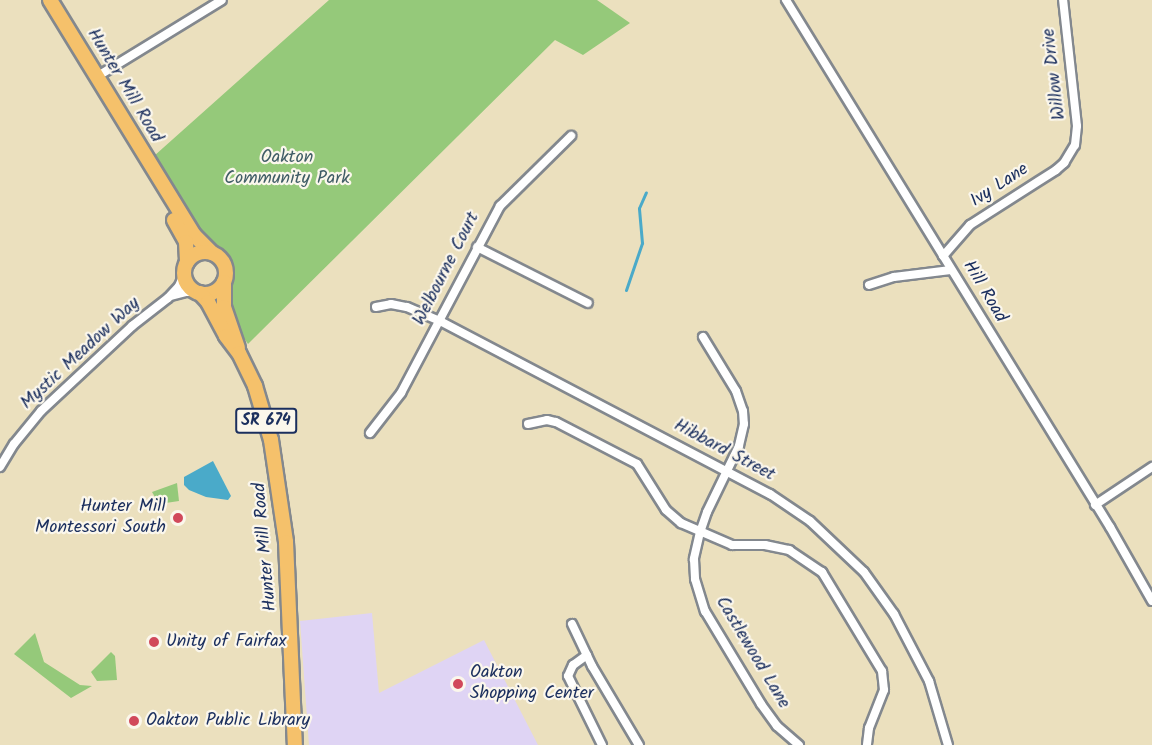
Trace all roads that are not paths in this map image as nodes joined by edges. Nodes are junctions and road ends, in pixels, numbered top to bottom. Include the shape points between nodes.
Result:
1 (50, 0) edge
2 (222, 0) edge
3 (786, 0) edge
4 (1063, 0) edge
5 (98, 76) junction
6 (572, 136) dead end
7 (1075, 145) joint
8 (148, 161) junction
9 (477, 247) junction
10 (212, 253) junction
11 (944, 256) junction
12 (186, 268) junction
13 (951, 270) junction
14 (224, 282) junction
15 (869, 285) dead end
16 (199, 293) junction
17 (168, 298) junction
18 (588, 303) dead end
19 (376, 307) dead end
20 (440, 321) junction
21 (703, 337) dead end
22 (239, 353) junction
23 (528, 424) dead end
24 (370, 433) dead end
25 (0, 467) edge
26 (1152, 467) edge
27 (727, 470) junction
28 (1095, 505) junction
29 (700, 532) junction
30 (1152, 601) edge
31 (572, 624) dead end
32 (586, 655) junction
33 (295, 745) edge
34 (602, 745) edge
35 (639, 745) edge
36 (799, 745) edge
37 (867, 745) edge
38 (948, 745) edge

1 - 5 main road, Hunter Mill Road / SR 674
2 - 5 street
3 - 11 street, Hill Road
4 - 7 street, Willow Drive via 1077,126
5 - 8 main road, Hunter Mill Road / SR 674
6 - 9 street, Welbourne Court via 500,206
7 - 11 street, Ivy Lane via 1056,170 970,225
8 - 10 main road, Hunter Mill Road / SR 674 via 194,235
8 - 12 main road, Hunter Mill Road / SR 674 via 158,191 186,242
9 - 18 street
9 - 20 street, Welbourne Court
10 - 12 main road via 198,254
10 - 14 main road, Hunter Mill Road / SR 674 via 225,264
11 - 13 street, Hill Road
12 - 16 main road, Hunter Mill Road / SR 674 via 188,285
12 - 17 street, Mystic Meadow Way via 179,286
13 - 15 street via 894,277
13 - 28 street, Hill Road
14 - 16 main road via 214,292
14 - 22 main road, Hunter Mill Road / SR 674 via 224,307
16 - 17 street, Mystic Meadow Way via 182,292
16 - 22 main road, Hunter Mill Road / SR 674
17 - 25 street, Mystic Meadow Way via 132,326 41,411
19 - 20 street, Hibbard Street via 407,307
20 - 24 street, Welbourne Court via 393,405
20 - 27 street, Hibbard Street
21 - 27 street, Castlewood Lane via 736,391 743,411 743,436
22 - 33 main road, Hunter Mill Road / SR 674 via 264,412 282,502
23 - 29 street via 556,422 637,464 670,516
26 - 28 street
27 - 29 street, Castlewood Lane
27 - 38 street, Hibbard Street via 810,520 869,579 919,659 942,716
28 - 30 street, Hill Road
29 - 36 street, Castlewood Lane via 694,558 695,579 705,611 768,715
29 - 37 street via 732,545 789,550 812,563 830,581 882,671 884,690 869,728
31 - 32 street
32 - 34 street via 570,669 569,681
32 - 35 street

